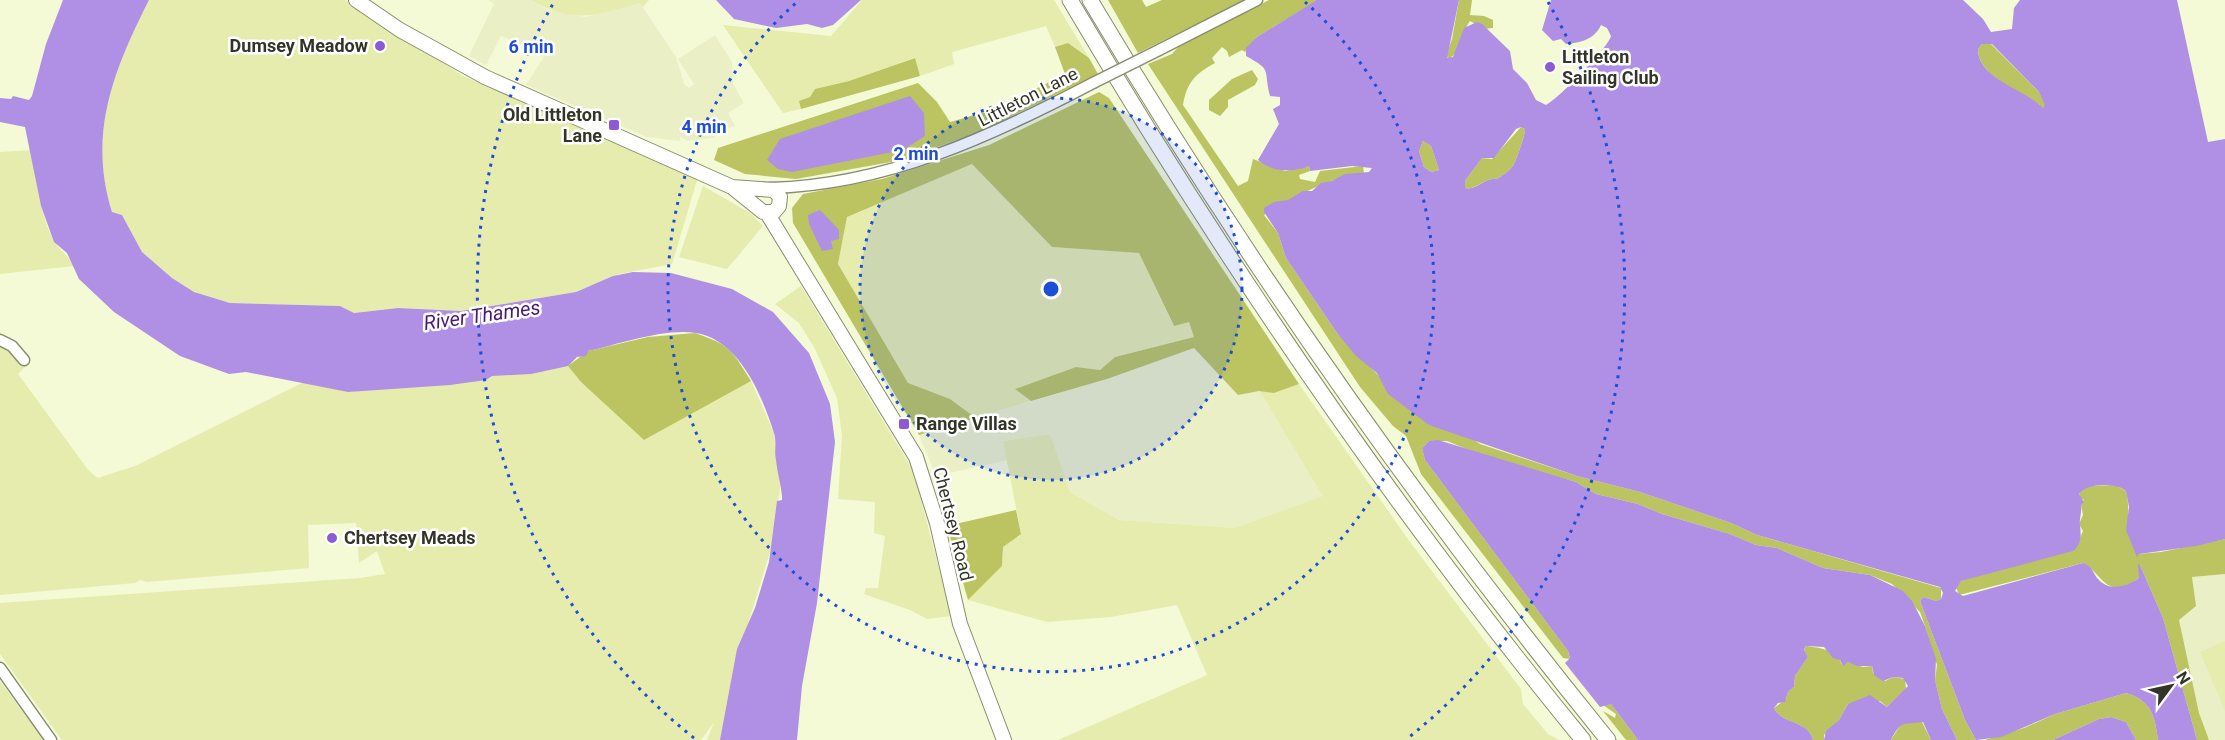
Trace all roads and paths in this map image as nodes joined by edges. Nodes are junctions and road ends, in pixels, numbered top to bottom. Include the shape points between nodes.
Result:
1 (356, 0) edge
2 (1070, 0) edge
3 (1090, 0) edge
4 (1257, 0) edge
5 (801, 186) junction
6 (732, 188) junction
7 (765, 190) junction
8 (770, 208) junction
9 (0, 340) edge
10 (24, 360) dead end
11 (0, 668) edge
12 (51, 740) edge
13 (1004, 740) edge
14 (1583, 740) edge
15 (1608, 740) edge

1 - 6 main road via 400,30 485,77
2 - 14 highway via 1179,179 1315,382 1461,583
3 - 15 highway via 1214,201 1375,437
4 - 5 street, Littleton Lane, bridge via 1015,124 942,154 875,173
5 - 7 street, Littleton Lane
5 - 8 street
6 - 7 main road
6 - 8 main road
7 - 8 main road via 756,196
7 - 8 main road via 778,193
8 - 13 main road, Chertsey Road via 916,457 937,523 960,624
9 - 10 street via 12,346
11 - 12 street

